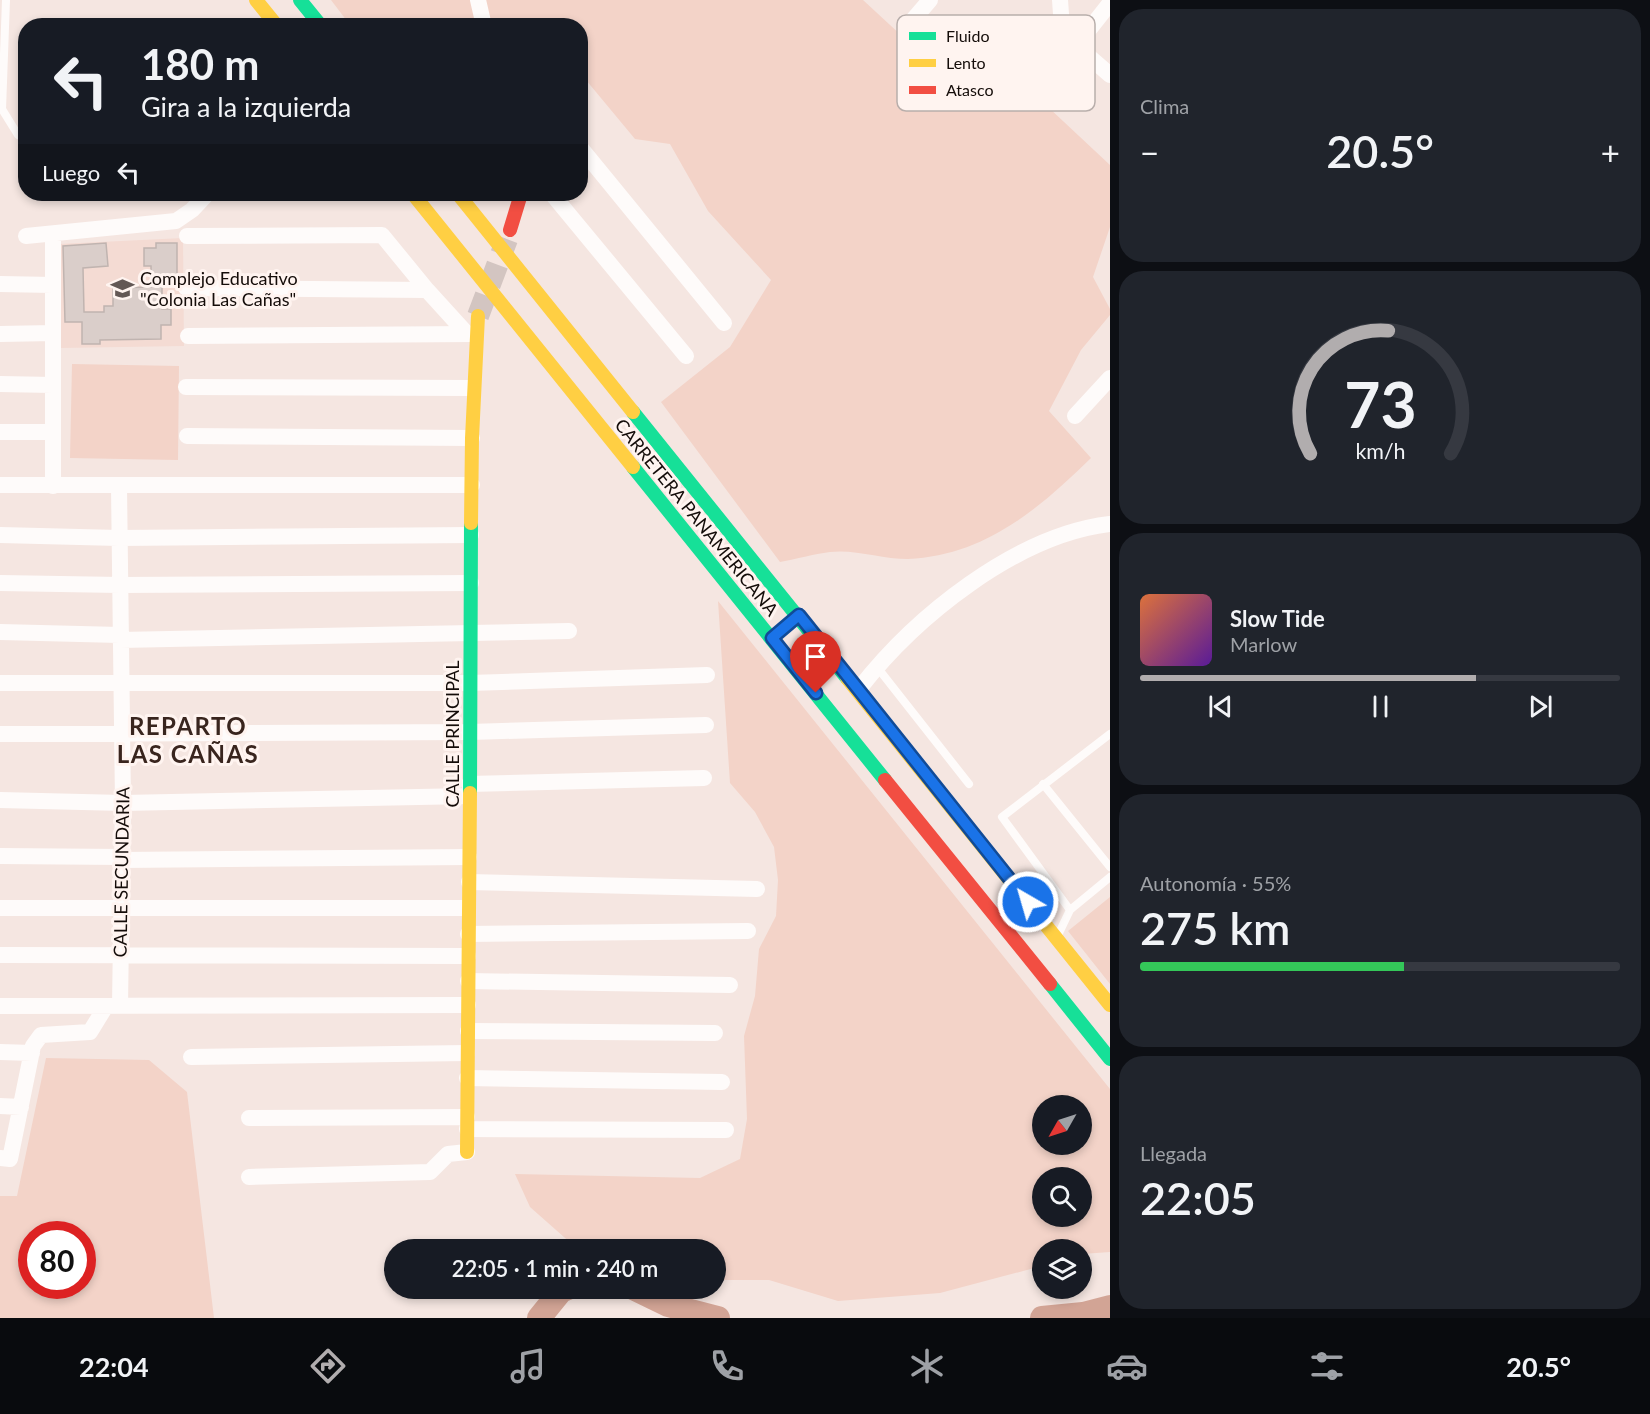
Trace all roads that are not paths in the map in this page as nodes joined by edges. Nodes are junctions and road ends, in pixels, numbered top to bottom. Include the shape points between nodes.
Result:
1 (6, 0) edge
2 (256, 0) edge
3 (300, 0) edge
4 (478, 0) edge
5 (930, 0) edge
6 (1060, 0) edge
7 (1110, 3) edge
8 (917, 15) edge
9 (1061, 15) edge
10 (271, 18) edge
11 (315, 18) edge
12 (482, 18) edge
13 (1095, 22) edge
14 (3, 59) edge
15 (1095, 62) edge
16 (1110, 75) edge
17 (18, 135) edge
18 (588, 157) edge
19 (200, 201) edge
20 (422, 201) edge
21 (461, 201) edge
22 (519, 201) edge
23 (558, 201) edge
24 (510, 230) tunnel mouth
25 (53, 234) junction
26 (26, 236) dead end
27 (187, 236) dead end
28 (480, 248) junction
29 (0, 284) edge
30 (53, 285) junction
31 (186, 288) dead end
32 (427, 290) junction
33 (478, 316) tunnel mouth
34 (724, 323) dead end
35 (53, 333) junction
36 (0, 334) edge
37 (472, 334) junction
38 (188, 336) dead end
39 (686, 356) dead end
40 (1110, 378) edge
41 (0, 384) edge
42 (53, 385) junction
43 (186, 387) dead end
44 (473, 388) junction
45 (1075, 416) dead end
46 (0, 432) edge
47 (53, 432) junction
48 (187, 436) dead end
49 (472, 438) junction
50 (0, 485) edge
51 (471, 485) junction
52 (54, 486) junction
53 (119, 487) junction
54 (1110, 524) edge
55 (0, 535) edge
56 (471, 535) junction
57 (119, 538) junction
58 (0, 583) edge
59 (471, 583) junction
60 (120, 585) junction
61 (785, 627) junction
62 (569, 631) dead end
63 (0, 632) edge
64 (470, 634) junction
65 (120, 637) junction
66 (877, 666) junction
67 (707, 675) dead end
68 (0, 683) edge
69 (470, 683) junction
70 (121, 684) junction
71 (859, 689) junction
72 (706, 725) dead end
73 (470, 732) junction
74 (0, 734) edge
75 (1110, 734) edge
76 (121, 735) junction
77 (704, 778) dead end
78 (969, 784) dead end
79 (1043, 784) junction
80 (469, 790) junction
81 (0, 800) edge
82 (123, 803) junction
83 (0, 856) edge
84 (469, 857) junction
85 (122, 859) junction
86 (1110, 867) edge
87 (1110, 877) edge
88 (469, 882) junction
89 (757, 889) dead end
90 (0, 908) edge
91 (468, 908) junction
92 (121, 909) junction
93 (1070, 910) junction
94 (748, 931) dead end
95 (468, 934) junction
96 (1056, 938) junction
97 (0, 955) edge
98 (468, 956) junction
99 (121, 957) junction
100 (468, 981) junction
101 (730, 986) dead end
102 (468, 1005) junction
103 (1110, 1005) edge
104 (0, 1006) edge
105 (113, 1006) junction
106 (468, 1031) junction
107 (715, 1033) dead end
108 (0, 1053) edge
109 (32, 1053) junction
110 (467, 1053) junction
111 (191, 1057) dead end
112 (1110, 1059) edge
113 (467, 1078) junction
114 (722, 1082) dead end
115 (0, 1106) edge
116 (21, 1107) junction
117 (249, 1118) dead end
118 (467, 1123) junction
119 (726, 1130) dead end
120 (467, 1152) joint
121 (0, 1158) edge
122 (249, 1177) dead end

1 - 14 lane
2 - 10 main road
3 - 11 main road
4 - 12 street
5 - 8 street
6 - 9 street
7 - 13 street
14 - 17 lane via 2,109
15 - 16 street
18 - 34 street
19 - 25 street via 177,221
20 - 28 main road, CARRETERA PANAMERICANA
21 - 28 main road, CARRETERA PANAMERICANA
22 - 24 main road
23 - 39 street
25 - 26 street
25 - 30 street
27 - 32 street via 382,235
28 - 61 main road, CARRETERA PANAMERICANA
28 - 61 main road, CARRETERA PANAMERICANA
29 - 30 street
30 - 35 street
31 - 32 street
32 - 37 street
33 - 37 main road, CALLE PRINCIPAL
35 - 36 street
35 - 42 street
37 - 38 street
37 - 44 main road, CALLE PRINCIPAL
40 - 45 street
41 - 42 street
42 - 47 street
43 - 44 street
44 - 49 main road, CALLE PRINCIPAL
46 - 47 street
47 - 52 street
48 - 49 street
49 - 51 main road, CALLE PRINCIPAL
50 - 52 street
51 - 53 street
51 - 56 main road, CALLE PRINCIPAL
52 - 53 street
53 - 57 street, CALLE SECUNDARIA
54 - 66 street via 1057,537 964,588
55 - 57 street
56 - 57 street
56 - 59 main road, CALLE PRINCIPAL
57 - 60 street, CALLE SECUNDARIA
58 - 60 street
59 - 60 street
59 - 64 main road, CALLE PRINCIPAL
60 - 65 street, CALLE SECUNDARIA
61 - 71 main road, CARRETERA PANAMERICANA
61 - 112 main road, CARRETERA PANAMERICANA
62 - 64 street
63 - 65 street
64 - 65 street
64 - 69 main road, CALLE PRINCIPAL
65 - 70 street, CALLE SECUNDARIA
66 - 71 street
66 - 78 lane
67 - 69 street
68 - 70 street
69 - 70 street
69 - 73 main road, CALLE PRINCIPAL
70 - 76 street, CALLE SECUNDARIA
71 - 96 main road, CARRETERA PANAMERICANA
72 - 73 street
73 - 76 street
73 - 80 main road, CALLE PRINCIPAL
74 - 76 street
75 - 79 lane
76 - 82 street, CALLE SECUNDARIA
77 - 80 street
79 - 86 lane
79 - 93 lane via 1002,817
80 - 82 street
80 - 84 main road, CALLE PRINCIPAL
81 - 82 street
82 - 85 street, CALLE SECUNDARIA
83 - 85 street
84 - 85 street
84 - 88 main road, CALLE PRINCIPAL
85 - 92 street, CALLE SECUNDARIA
87 - 93 lane
88 - 89 street
88 - 91 main road, CALLE PRINCIPAL
90 - 92 street
91 - 92 street
91 - 95 main road, CALLE PRINCIPAL
92 - 99 street, CALLE SECUNDARIA
93 - 96 lane
94 - 95 street
95 - 98 main road, CALLE PRINCIPAL
96 - 103 main road, CARRETERA PANAMERICANA via 1093,978
97 - 99 street
98 - 99 street
98 - 100 main road, CALLE PRINCIPAL
99 - 105 street, CALLE SECUNDARIA
100 - 101 street
100 - 102 main road, CALLE PRINCIPAL
102 - 105 street
102 - 106 main road, CALLE PRINCIPAL
104 - 105 street
105 - 109 street via 90,1032 41,1035
106 - 107 street
106 - 110 main road, CALLE PRINCIPAL
108 - 109 street
109 - 116 street
110 - 111 street
110 - 113 main road, CALLE PRINCIPAL
113 - 114 street
113 - 118 main road, CALLE PRINCIPAL
115 - 116 street
116 - 121 street via 10,1159
117 - 118 street
118 - 119 street
118 - 120 main road, CALLE PRINCIPAL
120 - 122 street via 448,1154 430,1172

